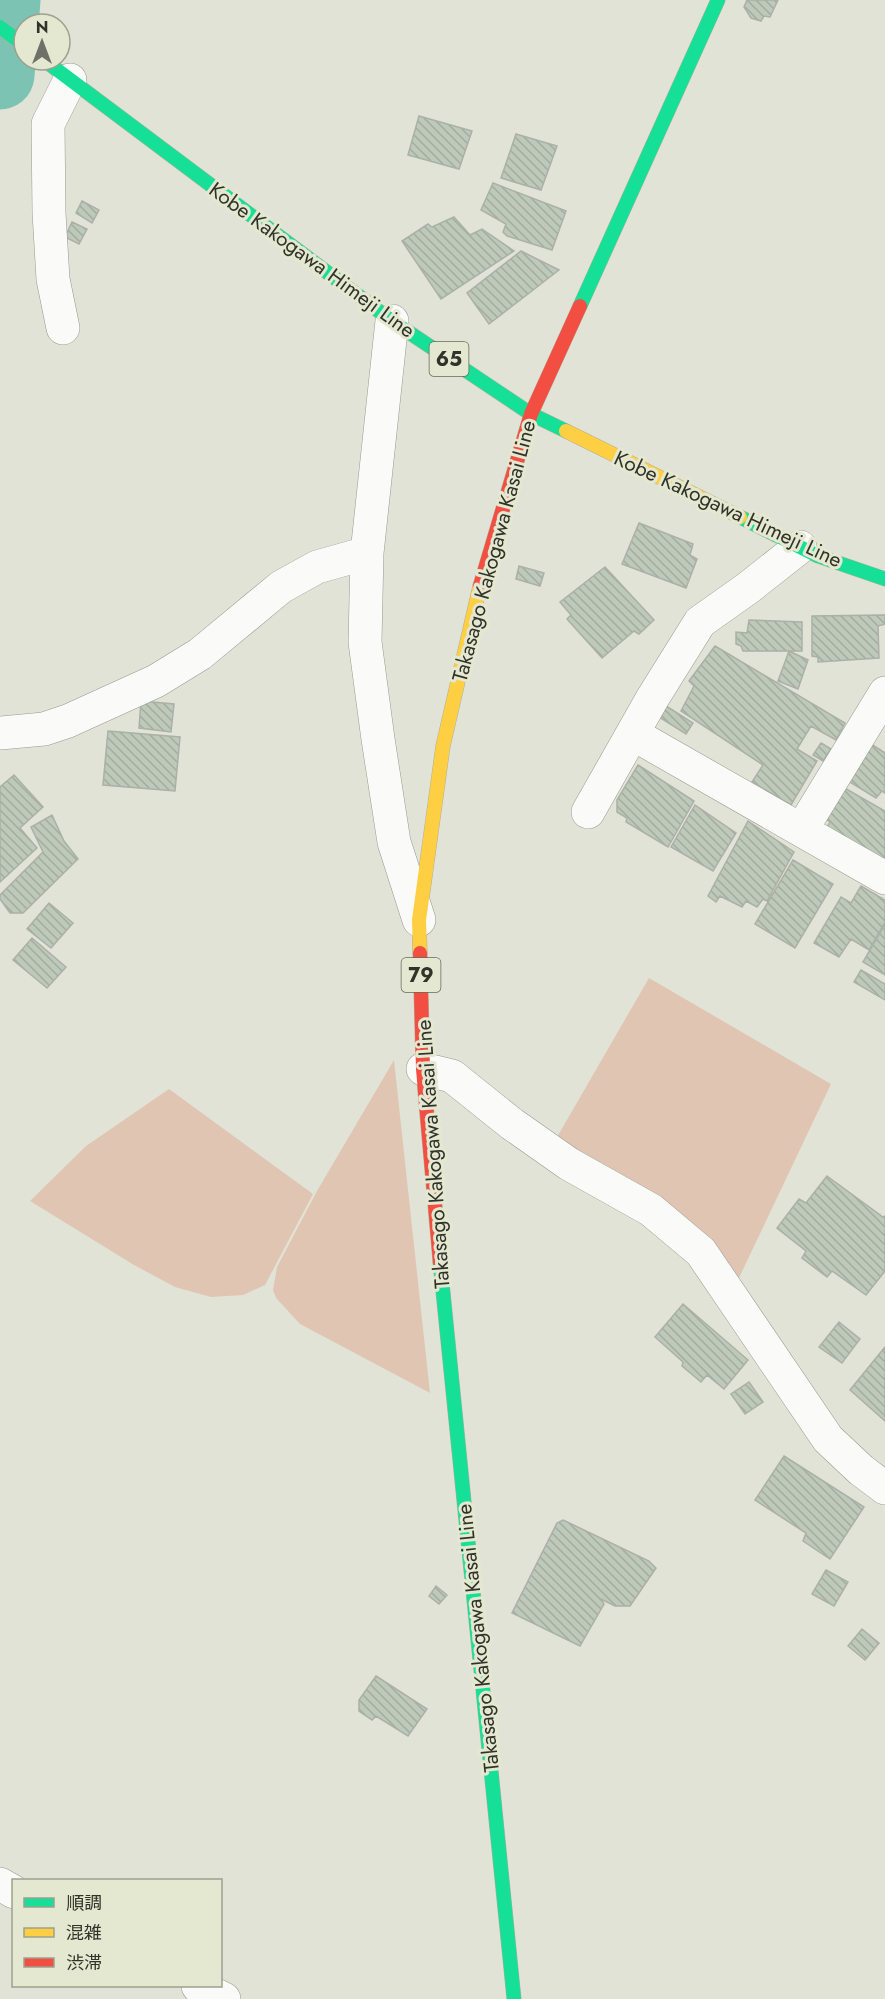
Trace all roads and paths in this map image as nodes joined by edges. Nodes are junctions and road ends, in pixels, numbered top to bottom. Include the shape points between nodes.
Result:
1 (718, 0) edge
2 (56, 72) edge
3 (60, 72) edge
4 (392, 321) junction
5 (63, 328) dead end
6 (531, 414) junction
7 (800, 547) junction
8 (367, 553) junction
9 (885, 579) edge
10 (885, 693) edge
11 (0, 734) edge
12 (633, 734) junction
13 (588, 812) dead end
14 (802, 829) junction
15 (885, 878) edge
16 (419, 920) junction
17 (423, 1069) junction
18 (885, 1488) edge
19 (200, 1987) edge
20 (224, 1999) edge
21 (514, 1999) edge

1 - 6 main road, Takasago Kakogawa Kasai Line / 79
2 - 5 street via 48,124 49,213 53,279
3 - 4 main road, Kobe Kakogawa Himeji Line / 65
4 - 6 main road, Kobe Kakogawa Himeji Line / 65
4 - 8 street
6 - 7 main road, Kobe Kakogawa Himeji Line / 65
6 - 16 main road, Takasago Kakogawa Kasai Line / 79 via 468,633 443,746
7 - 9 main road, Kobe Kakogawa Himeji Line / 65
7 - 12 street via 700,621
8 - 11 street via 317,567 281,587 200,654 156,681 68,721 44,729
8 - 16 street via 364,642 394,842
10 - 14 street
12 - 13 street
12 - 14 street
14 - 15 street
16 - 17 main road, Takasago Kakogawa Kasai Line / 79
17 - 18 street via 452,1076 568,1164 651,1210 701,1252 828,1439
17 - 21 main road, Takasago Kakogawa Kasai Line / 79
19 - 20 street

